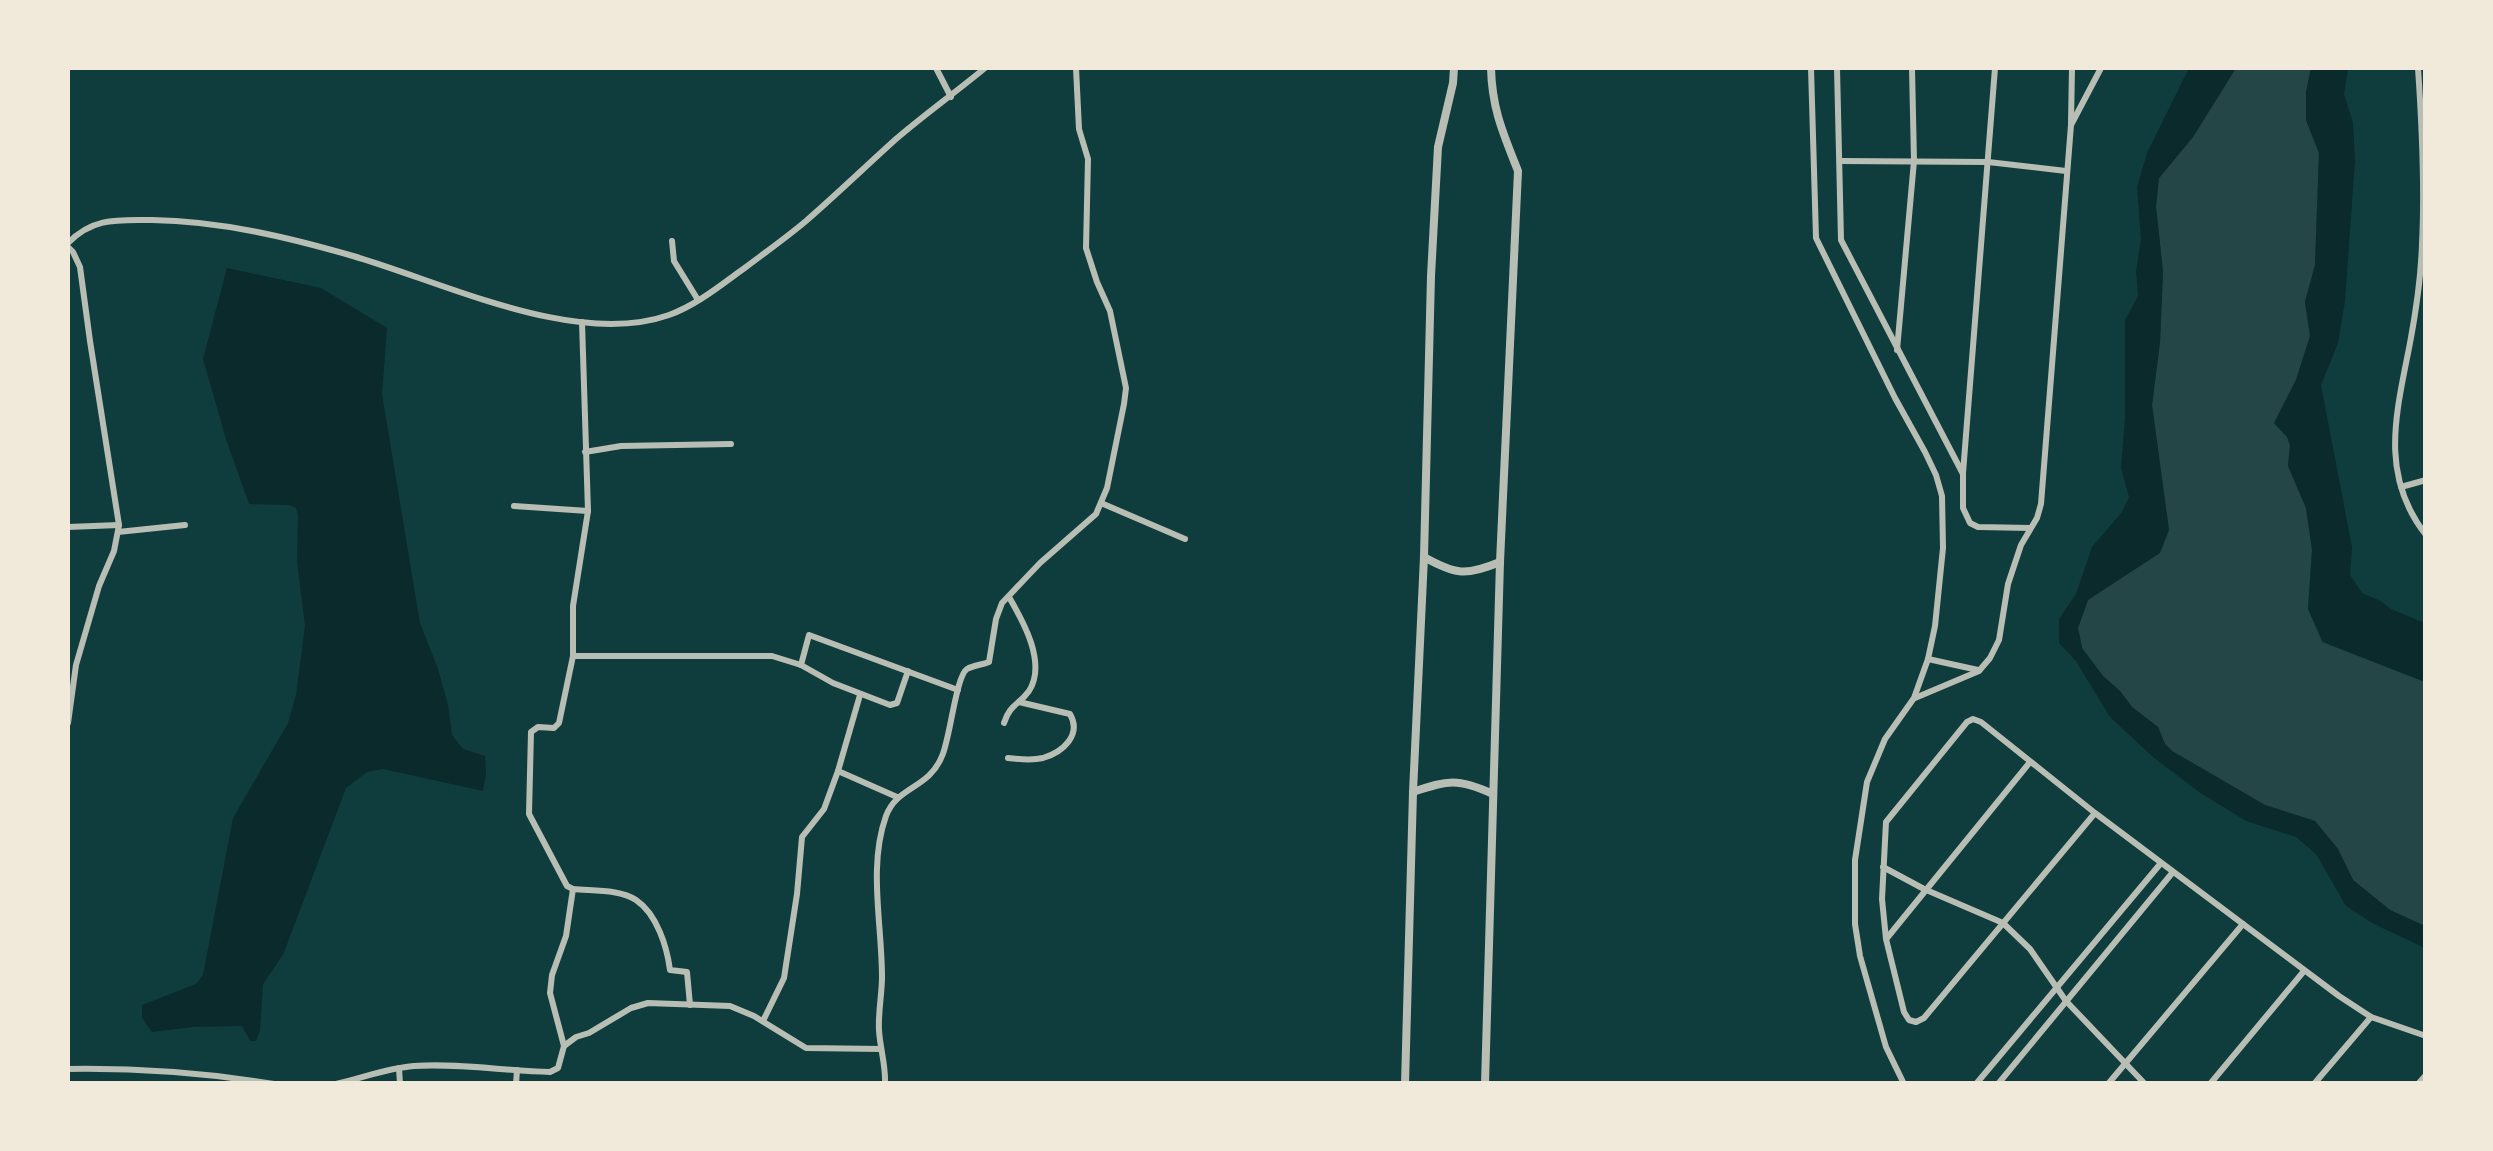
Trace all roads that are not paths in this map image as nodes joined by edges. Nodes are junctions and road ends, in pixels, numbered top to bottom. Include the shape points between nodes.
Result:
1 (936, 68) edge
2 (985, 68) edge
3 (1076, 68) edge
4 (1454, 68) edge
5 (1491, 68) edge
6 (1811, 68) edge
7 (1836, 68) edge
8 (1912, 68) edge
9 (1995, 68) edge
10 (2072, 68) edge
11 (2100, 68) edge
12 (2418, 68) edge
13 (951, 97) junction
14 (2071, 124) junction
15 (1841, 161) junction
16 (1914, 162) junction
17 (1988, 162) junction
18 (2066, 171) junction
19 (672, 241) dead end
20 (69, 248) edge
21 (698, 300) junction
22 (582, 322) junction
23 (1897, 351) junction
24 (732, 444) dead end
25 (585, 452) junction
26 (1963, 474) junction
27 (2426, 480) edge
28 (2401, 487) junction
29 (1101, 503) junction
30 (514, 506) dead end
31 (588, 511) junction
32 (185, 525) dead end
33 (68, 527) edge
34 (119, 528) junction
35 (2031, 528) junction
36 (2426, 535) edge
37 (1185, 539) dead end
38 (1424, 558) junction
39 (1500, 562) junction
40 (1009, 596) junction
41 (573, 656) junction
42 (1928, 659) junction
43 (801, 665) junction
44 (1979, 670) junction
45 (908, 671) junction
46 (958, 690) junction
47 (860, 695) junction
48 (1914, 698) junction
49 (70, 699) edge
50 (1019, 702) junction
51 (1004, 723) dead end
52 (68, 724) edge
53 (1008, 758) dead end
54 (2030, 762) junction
55 (838, 770) junction
56 (1412, 792) junction
57 (1493, 794) junction
58 (898, 796) junction
59 (2095, 813) junction
60 (2161, 863) junction
61 (1883, 867) junction
62 (2173, 872) junction
63 (574, 889) junction
64 (1924, 889) junction
65 (2004, 923) junction
66 (2243, 924) junction
67 (1886, 939) junction
68 (2304, 971) junction
69 (2058, 988) junction
70 (2066, 1001) junction
71 (690, 1005) junction
72 (2370, 1016) junction
73 (763, 1021) junction
74 (2426, 1036) edge
75 (564, 1046) junction
76 (881, 1050) junction
77 (2125, 1063) junction
78 (399, 1068) junction
79 (68, 1070) edge
80 (518, 1070) junction
81 (2426, 1074) edge
82 (274, 1084) edge
83 (336, 1084) edge
84 (400, 1084) edge
85 (516, 1084) edge
86 (886, 1084) edge
87 (1406, 1084) edge
88 (1485, 1084) edge
89 (1904, 1084) edge
90 (1976, 1084) edge
91 (1998, 1084) edge
92 (2108, 1084) edge
93 (2145, 1084) edge
94 (2210, 1084) edge
95 (2314, 1084) edge
96 (2418, 1084) edge

1 - 13 street
2 - 13 street
3 - 29 street via 1079,129 1088,159 1086,248 1110,310 1126,388
4 - 38 street via 1438,147 1430,276
5 - 39 street via 1498,122 1518,171
6 - 42 street via 1816,238 1942,496 1943,548
7 - 15 street
8 - 16 street
9 - 17 street
10 - 14 street
11 - 14 street
12 - 28 street via 2422,248 2393,446
13 - 21 street via 803,224
14 - 18 street
15 - 16 street
15 - 23 street via 1842,240
16 - 17 street
16 - 23 street
17 - 18 street
17 - 26 street
18 - 35 street via 2043,492
19 - 21 street via 674,261
20 - 22 street via 82,228 101,222 188,220 353,256 504,305
20 - 34 street via 80,267
21 - 22 street via 642,321
22 - 25 street
23 - 26 street
24 - 25 street
25 - 31 street
26 - 35 street via 1970,524
27 - 28 street
28 - 36 street
29 - 37 street
29 - 40 street
30 - 31 street
31 - 41 street via 572,606
32 - 34 street
33 - 34 street
34 - 49 street
35 - 44 street via 2008,584 2000,640
38 - 39 street via 1460,574
38 - 56 street
39 - 57 street
40 - 46 street via 998,612 989,662 968,668
40 - 50 street via 1034,663 1030,690
41 - 43 street via 772,656
41 - 63 street via 559,723 531,732 529,808
42 - 44 street
42 - 48 street
43 - 45 street via 809,635
43 - 47 street
44 - 48 street
45 - 46 street
45 - 47 street via 894,706
46 - 58 street via 936,768
47 - 55 street
48 - 89 street via 1885,739 1867,782 1854,894 1864,972
49 - 52 street
50 - 51 street
50 - 53 street via 1070,714 1074,735 1041,758
54 - 59 street
54 - 61 street via 1981,722 1967,722 1886,822
54 - 64 street
55 - 58 street
55 - 73 street via 824,809 802,837 784,978
56 - 57 street via 1444,782
56 - 87 street
57 - 88 street
58 - 76 street via 880,840
59 - 60 street
59 - 65 street
60 - 62 street
60 - 69 street
61 - 64 street
61 - 67 street
62 - 66 street
62 - 70 street
63 - 71 street via 636,900 664,942 670,970 687,972
63 - 75 street via 550,993
64 - 65 street
64 - 67 street
65 - 67 street via 1916,1022 1904,1012
65 - 69 street
66 - 68 street
66 - 77 street
68 - 72 street
68 - 94 street
69 - 70 street
69 - 90 street
70 - 77 street
70 - 91 street
71 - 73 street via 730,1006
71 - 75 street via 631,1008
72 - 74 street
72 - 95 street
73 - 76 street via 806,1048
75 - 80 street via 552,1071
76 - 86 street
77 - 92 street
77 - 93 street
78 - 80 street
78 - 83 street
78 - 84 street
79 - 82 street
80 - 85 street
81 - 96 street

